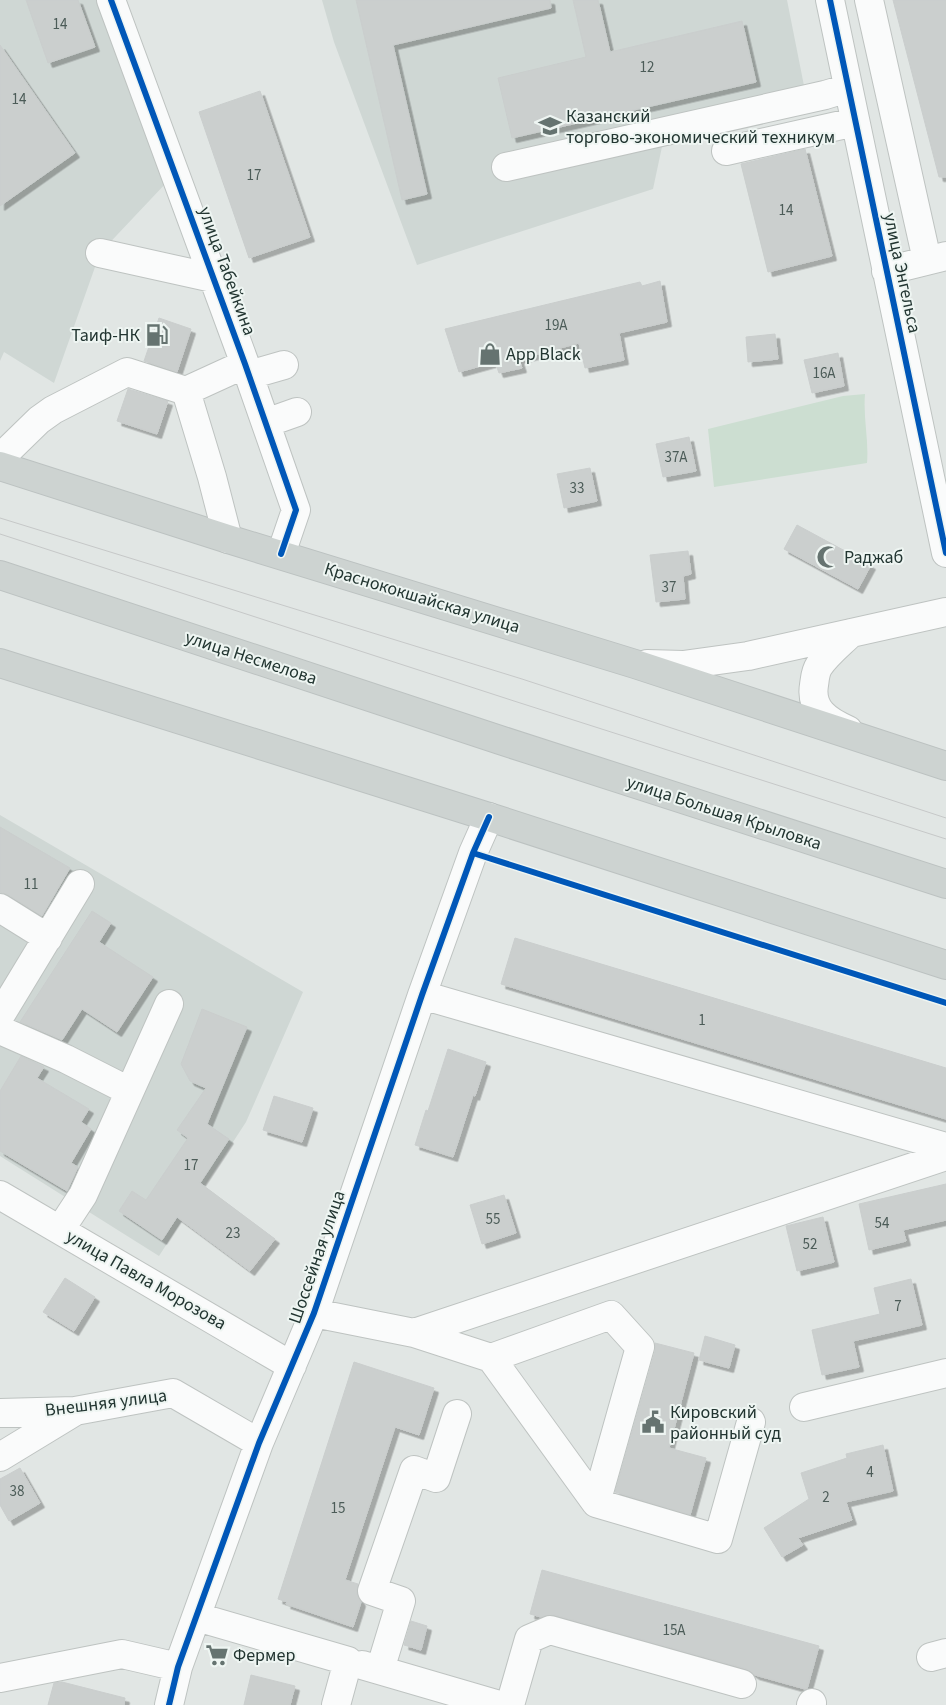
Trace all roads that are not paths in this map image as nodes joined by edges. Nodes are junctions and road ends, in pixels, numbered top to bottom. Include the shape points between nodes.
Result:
1 (111, 0) edge
2 (830, 0) edge
3 (869, 0) edge
4 (848, 88) junction
5 (855, 122) junction
6 (726, 151) dead end
7 (506, 167) dead end
8 (100, 253) dead end
9 (936, 258) edge
10 (886, 271) junction
11 (213, 278) junction
12 (284, 365) dead end
13 (247, 370) junction
14 (186, 391) junction
15 (297, 412) dead end
16 (266, 423) junction
17 (0, 458) edge
18 (0, 466) edge
19 (228, 539) junction
20 (946, 553) edge
21 (281, 554) junction
22 (0, 575) edge
23 (946, 612) edge
24 (851, 633) junction
25 (0, 663) edge
26 (635, 664) junction
27 (503, 741) joint
28 (895, 749) junction
29 (946, 766) edge
30 (489, 817) junction
31 (80, 884) dead end
32 (946, 884) edge
33 (0, 908) edge
34 (48, 938) junction
35 (946, 965) edge
36 (422, 995) junction
37 (169, 1004) dead end
38 (0, 1016) edge
39 (0, 1030) edge
40 (129, 1091) junction
41 (946, 1147) edge
42 (946, 1156) edge
43 (0, 1195) edge
44 (60, 1230) junction
45 (314, 1313) junction
46 (414, 1333) junction
47 (492, 1358) junction
48 (292, 1366) junction
49 (946, 1373) edge
50 (804, 1406) dead end
51 (75, 1411) junction
52 (0, 1413) edge
53 (457, 1414) dead end
54 (751, 1422) dead end
55 (259, 1443) junction
56 (0, 1457) edge
57 (596, 1503) junction
58 (197, 1617) junction
59 (348, 1661) junction
60 (178, 1668) junction
61 (380, 1670) junction
62 (0, 1678) edge
63 (742, 1684) dead end
64 (169, 1705) edge
65 (336, 1705) edge
66 (499, 1705) edge
67 (510, 1705) edge

1 - 11 street, улица Табейкина
2 - 4 street, улица Энгельса
3 - 9 street
4 - 5 street, улица Энгельса
4 - 7 street via 825,96
5 - 6 street
5 - 10 street, улица Энгельса
8 - 11 street
9 - 10 street
10 - 20 street, улица Энгельса
11 - 13 street, улица Табейкина
12 - 13 street
13 - 14 street
13 - 16 street, улица Табейкина
14 - 17 street via 127,372 53,410
14 - 19 street
15 - 16 street
16 - 21 street, улица Табейкина via 296,510
18 - 19 main road, Краснококшайская улица
19 - 21 main road, Краснококшайская улица
21 - 26 main road, Краснококшайская улица
22 - 27 main road, улица Несмелова
23 - 24 street, Краснококшайская улица
24 - 26 street, Краснококшайская улица via 748,656 683,665
24 - 28 street via 819,667 813,693 815,706 830,722
25 - 30 main road
26 - 28 main road
27 - 32 main road, улица Большая Крыловка
28 - 29 main road
30 - 35 main road
30 - 36 street, Шоссейная улица via 473,852
31 - 34 street
33 - 34 street
34 - 38 street
36 - 41 street
36 - 45 street, Шоссейная улица
37 - 40 street
39 - 40 street
40 - 44 street via 83,1195
42 - 46 street
43 - 44 street, улица Павла Морозова
44 - 48 street, улица Павла Морозова
45 - 46 street
45 - 48 street, Шоссейная улица
46 - 47 street
47 - 57 street
47 - 57 street via 612,1315 640,1347
48 - 55 street, Шоссейная улица
49 - 50 street
51 - 52 street, Внешняя улица
51 - 55 street, Внешняя улица via 173,1393
51 - 56 street
53 - 61 street via 436,1478 414,1470 372,1591 401,1601
54 - 57 street via 718,1539
55 - 58 street, Шоссейная улица
58 - 59 street
58 - 60 street, Шоссейная улица
59 - 61 street
59 - 65 street
60 - 62 street via 122,1654
60 - 64 street, Шоссейная улица
61 - 66 street
63 - 67 street via 550,1630 530,1639

